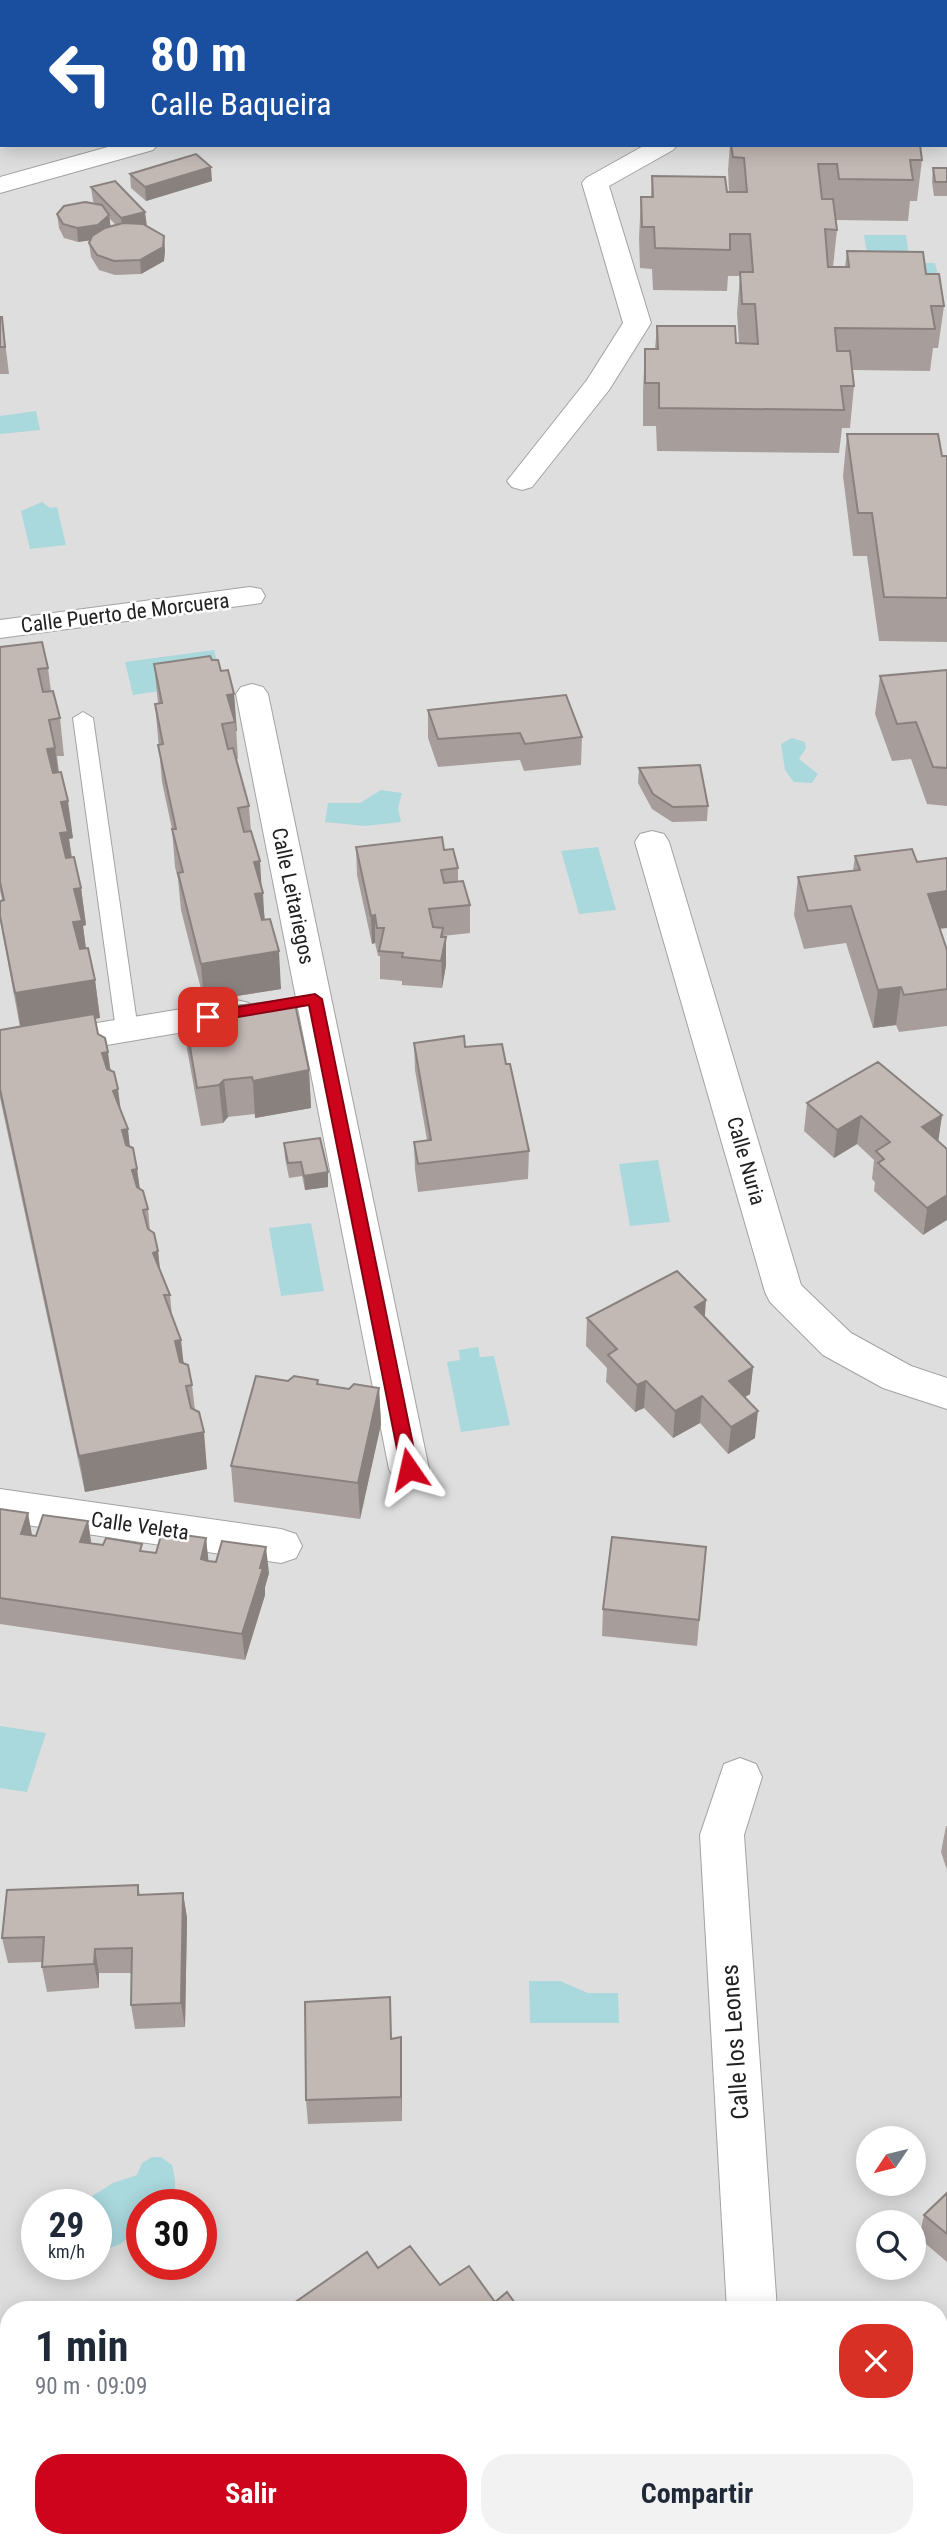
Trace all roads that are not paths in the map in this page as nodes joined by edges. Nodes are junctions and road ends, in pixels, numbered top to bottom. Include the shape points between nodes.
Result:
1 (137, 147) edge
2 (660, 147) edge
3 (0, 186) edge
4 (522, 481) dead end
5 (250, 596) dead end
6 (0, 629) edge
7 (252, 694) dead end
8 (83, 718) dead end
9 (652, 842) dead end
10 (292, 1003) junction
11 (127, 1030) junction
12 (0, 1051) edge
13 (947, 1394) edge
14 (409, 1469) dead end
15 (0, 1506) edge
16 (281, 1546) dead end
17 (740, 1777) dead end
18 (751, 2301) edge

1 - 3 street
2 - 4 street via 595,183 637,323 599,384
5 - 6 street, Calle Puerto de Morcuera
7 - 10 street, Calle Leitariegos
8 - 11 lane
9 - 13 street, Calle Nuria via 784,1292 837,1344 897,1377
10 - 11 street
10 - 14 street, Calle Leitariegos
11 - 12 street
15 - 16 street, Calle Veleta
17 - 18 street, Calle los Leones via 722,1835

